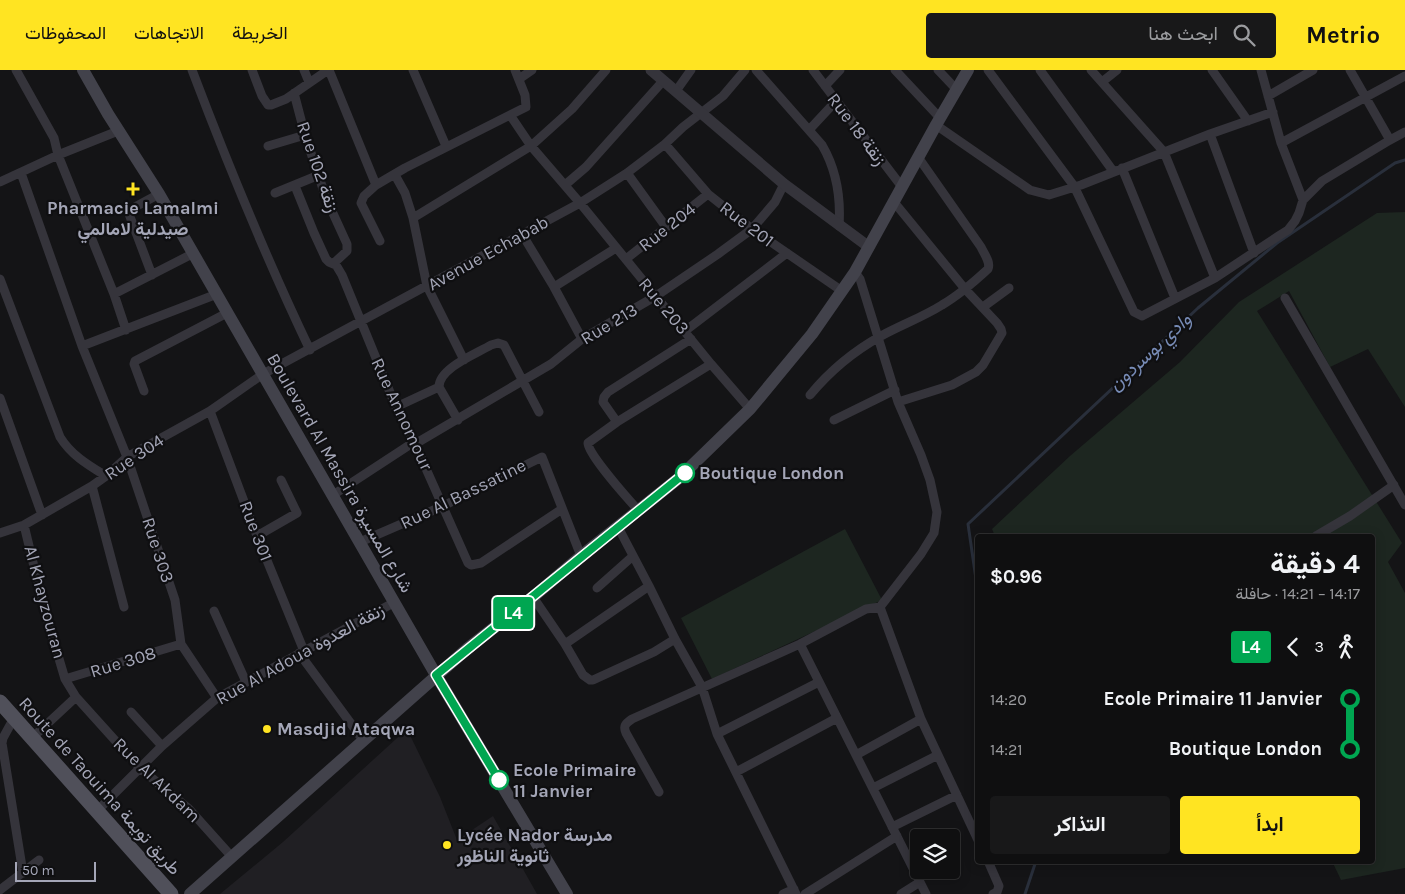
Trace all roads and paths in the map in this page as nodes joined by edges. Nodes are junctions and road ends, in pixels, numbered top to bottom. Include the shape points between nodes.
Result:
1 (16, 70) edge
2 (83, 70) edge
3 (192, 70) edge
4 (252, 70) edge
5 (304, 70) edge
6 (329, 70) edge
7 (412, 70) edge
8 (532, 70) edge
9 (606, 70) edge
10 (651, 70) edge
11 (691, 70) edge
12 (745, 70) edge
13 (756, 70) edge
14 (813, 70) edge
15 (840, 70) edge
16 (895, 70) edge
17 (938, 70) edge
18 (968, 70) edge
19 (988, 70) edge
20 (1040, 70) edge
21 (1091, 70) edge
22 (1117, 70) edge
23 (1212, 70) edge
24 (1262, 70) edge
25 (1313, 70) edge
26 (1350, 70) edge
27 (517, 74) edge
28 (1405, 76) edge
29 (663, 81) junction
30 (309, 82) junction
31 (1102, 82) junction
32 (825, 86) junction
33 (957, 90) junction
34 (676, 91) junction
35 (294, 93) junction
36 (1268, 96) junction
37 (1366, 97) junction
38 (836, 101) junction
39 (1273, 112) junction
40 (701, 113) junction
41 (510, 115) junction
42 (1248, 121) junction
43 (938, 122) junction
44 (809, 130) junction
45 (118, 131) junction
46 (1405, 132) edge
47 (1210, 134) junction
48 (306, 135) junction
49 (1390, 140) junction
50 (1281, 143) junction
51 (665, 144) junction
52 (268, 146) dead end
53 (446, 146) junction
54 (531, 146) junction
55 (1164, 152) junction
56 (58, 155) junction
57 (918, 157) junction
58 (1118, 170) junction
59 (20, 173) junction
60 (627, 174) junction
61 (319, 175) junction
62 (395, 175) junction
63 (0, 182) edge
64 (784, 184) junction
65 (376, 185) junction
66 (565, 185) junction
67 (295, 186) junction
68 (1074, 186) junction
69 (902, 187) junction
70 (275, 193) dead end
71 (159, 194) junction
72 (708, 194) junction
73 (1303, 200) junction
74 (894, 202) junction
75 (580, 203) junction
76 (413, 218) junction
77 (840, 226) junction
78 (666, 227) junction
79 (752, 229) junction
80 (522, 234) junction
81 (380, 241) dead end
82 (869, 247) junction
83 (616, 248) junction
84 (194, 253) junction
85 (1254, 253) junction
86 (787, 254) junction
87 (626, 259) junction
88 (334, 263) junction
89 (855, 272) junction
90 (152, 274) junction
91 (1215, 278) junction
92 (0, 279) edge
93 (427, 286) junction
94 (554, 287) junction
95 (1009, 288) dead end
96 (965, 289) junction
97 (842, 291) junction
98 (114, 294) junction
99 (217, 294) junction
100 (656, 296) junction
101 (1175, 298) junction
102 (1285, 298) dead end
103 (983, 307) junction
104 (227, 313) junction
105 (361, 323) junction
106 (126, 330) junction
107 (685, 331) junction
108 (879, 337) junction
109 (582, 339) junction
110 (692, 339) junction
111 (82, 346) junction
112 (310, 350) junction
113 (464, 360) junction
114 (711, 364) junction
115 (263, 374) junction
116 (523, 380) junction
117 (439, 387) junction
118 (895, 390) junction
119 (144, 391) dead end
120 (810, 395) dead end
121 (0, 398) edge
122 (898, 402) junction
123 (396, 408) junction
124 (750, 409) junction
125 (210, 411) junction
126 (539, 412) dead end
127 (458, 420) junction
128 (834, 420) dead end
129 (617, 422) junction
130 (415, 443) junction
131 (127, 457) junction
132 (106, 476) junction
133 (281, 480) dead end
134 (1394, 485) junction
135 (92, 486) junction
136 (333, 495) junction
137 (1405, 505) edge
138 (443, 506) junction
139 (562, 509) junction
140 (639, 511) junction
141 (42, 515) junction
142 (24, 525) junction
143 (618, 527) junction
144 (0, 533) edge
145 (1319, 534) edge
146 (257, 536) junction
147 (360, 542) junction
148 (581, 556) junction
149 (633, 556) junction
150 (649, 586) junction
151 (597, 588) dead end
152 (533, 597) junction
153 (395, 602) junction
154 (124, 607) dead end
155 (880, 607) junction
156 (214, 611) dead end
157 (675, 639) junction
158 (181, 644) junction
159 (565, 644) junction
160 (800, 644) junction
161 (301, 652) junction
162 (436, 675) junction
163 (66, 679) junction
164 (246, 682) junction
165 (819, 682) junction
166 (702, 687) junction
167 (76, 697) junction
168 (217, 698) junction
169 (0, 702) edge
170 (131, 712) dead end
171 (14, 718) junction
172 (837, 718) junction
173 (921, 719) junction
174 (717, 734) junction
175 (32, 738) junction
176 (363, 740) junction
177 (162, 746) junction
178 (856, 755) junction
179 (938, 755) junction
180 (140, 768) junction
181 (736, 772) junction
182 (873, 788) junction
183 (659, 792) dead end
184 (957, 795) junction
185 (97, 811) junction
186 (892, 827) junction
187 (975, 834) edge
188 (897, 836) junction
189 (232, 857) junction
190 (910, 857) edge
191 (38, 860) dead end
192 (989, 864) edge
193 (23, 872) junction
194 (919, 879) edge
195 (920, 882) junction
196 (0, 890) edge
197 (795, 891) edge
198 (171, 894) edge
199 (190, 894) edge
200 (567, 894) edge
201 (783, 894) edge
202 (805, 894) edge
203 (902, 894) edge
204 (926, 894) edge
205 (993, 894) edge

1 - 56 street via 54,138
2 - 45 main road, Boulevard Al Massira شارع المسيرة
3 - 112 street via 238,190
4 - 35 street via 265,103 270,105
5 - 30 street
6 - 30 street
6 - 65 street
7 - 53 street
8 - 27 street
9 - 54 street via 572,109
10 - 29 street
11 - 34 street
12 - 40 street, Avenue Echabab via 723,96
13 - 44 street
14 - 32 street, Rue 18 زنقة
15 - 32 street
16 - 43 street
17 - 33 street
18 - 33 main road
19 - 68 street
20 - 58 street
21 - 31 street
22 - 31 street
23 - 42 street
24 - 36 street
25 - 36 street
26 - 37 street
27 - 41 street via 527,105
28 - 37 street
29 - 34 street
29 - 66 street via 586,167
30 - 35 street
31 - 55 street
32 - 38 street, Rue 18 زنقة
33 - 43 main road
34 - 40 street
35 - 48 street, Rue 102 زنقة
36 - 39 street
37 - 49 street
37 - 50 street
38 - 44 street
38 - 69 street, Rue 18 زنقة
39 - 42 street
39 - 50 street
40 - 51 street, Avenue Echabab
40 - 64 street
41 - 53 street
41 - 54 street, Rue 203
42 - 47 street
43 - 57 main road
43 - 68 street via 1030,190 1049,194
44 - 77 street via 832,164 841,209
45 - 56 street
45 - 71 main road, Boulevard Al Massira شارع المسيرة
46 - 49 street
47 - 55 street
47 - 85 street
48 - 52 street
48 - 61 street, Rue 102 زنقة
49 - 73 street via 1322,181
50 - 73 street
51 - 60 street, Avenue Echabab
51 - 72 street, Rue 201
53 - 62 street
54 - 66 street, Rue 203
54 - 76 street
55 - 58 street
55 - 91 street
56 - 59 street
56 - 98 street
57 - 69 main road
57 - 96 street via 988,261 988,269
58 - 68 street
58 - 101 street
59 - 63 street
59 - 111 street, Rue 303
60 - 75 street, Avenue Echabab
60 - 78 street
61 - 67 street
61 - 88 street, Rue 102 زنقة via 346,240 346,252
62 - 65 street
62 - 76 street
64 - 77 street
64 - 79 street, Rue 213 via 775,202
65 - 81 street via 361,203
66 - 75 street, Rue 203
67 - 70 street
67 - 88 street, Rue Annomour via 326,259
68 - 101 street via 1134,312 1142,316
69 - 74 main road
71 - 84 main road, Boulevard Al Massira شارع المسيرة
71 - 90 street via 129,214
72 - 78 street, Rue 204
72 - 79 street, Rue 201
73 - 85 street via 1288,230
74 - 82 main road
74 - 96 street
75 - 80 street, Avenue Echabab
75 - 83 street, Rue 203
76 - 93 street
77 - 82 street
78 - 87 street, Rue 204
79 - 86 street, Rue 201
79 - 100 street, Rue 213
80 - 93 street, Avenue Echabab
80 - 94 street
82 - 89 main road
83 - 87 street, Rue 203
83 - 94 street
84 - 90 street
84 - 99 main road, Boulevard Al Massira شارع المسيرة
85 - 91 street
86 - 97 street, Rue 201
86 - 107 street
87 - 100 street, Rue 203
88 - 105 street, Rue Annomour
89 - 97 main road
89 - 108 street
90 - 98 street
91 - 101 street
92 - 132 street via 60,437 69,450
93 - 105 street, Avenue Echabab
93 - 113 street
94 - 109 street
95 - 103 street
96 - 103 street
96 - 108 street via 942,305
97 - 124 main road via 812,334
98 - 106 street
99 - 104 main road, Boulevard Al Massira شارع المسيرة
99 - 106 street
100 - 107 street, Rue 203
100 - 109 street, Rue 213
102 - 134 street
103 - 122 street via 1000,326 1002,333 980,370 952,385
104 - 115 main road, Boulevard Al Massira شارع المسيرة
104 - 119 street via 135,362
105 - 112 street, Avenue Echabab
105 - 123 street, Rue Annomour
106 - 111 street
107 - 110 street, Rue 203
108 - 118 street
108 - 120 street via 844,362
109 - 116 street, Rue 213 via 551,364
110 - 114 street, Rue 203
110 - 129 street via 608,392 603,401
111 - 131 street, Rue 303
112 - 115 street, Avenue Echabab
113 - 116 street via 491,345 504,345
113 - 117 street via 444,374
114 - 124 street, Rue 203
114 - 129 street
115 - 125 street, Rue 304
115 - 136 main road, Boulevard Al Massira شارع المسيرة
116 - 126 street
116 - 127 street, Rue 213
117 - 123 street
117 - 127 street
118 - 122 street
118 - 128 street
121 - 141 street
122 - 155 street via 922,455 937,512 934,533
123 - 130 street, Rue Annomour
124 - 140 main road via 698,461
125 - 131 street, Rue 304
125 - 146 street, Rue 301
127 - 130 street, Rue 213
129 - 140 street via 588,443 588,447
130 - 136 street, Rue 213
130 - 138 street, Rue Annomour
131 - 132 street, Rue 304
131 - 158 street, Rue 303 via 175,600
132 - 135 street, Rue 304
133 - 146 street via 297,513
134 - 137 street
134 - 145 street
135 - 141 street, Rue 304
135 - 154 street
136 - 147 main road, Boulevard Al Massira شارع المسيرة
138 - 139 street, Rue Al Bassatine via 542,457
138 - 139 street, Rue Annomour via 471,565 481,563
138 - 147 street, Rue Al Bassatine
139 - 148 street
140 - 143 main road
141 - 142 street, Rue 304
142 - 144 street, Rue 304
142 - 163 street, Al Khayzouran via 44,608
143 - 148 main road
143 - 149 street
146 - 161 street, Rue 301
147 - 153 main road, Boulevard Al Massira شارع المسيرة
148 - 152 main road
149 - 150 street
149 - 151 street
150 - 157 street
150 - 159 street
152 - 159 street
152 - 162 main road
153 - 161 street, Rue Al Adoua زنقة العدوة
153 - 162 main road, Boulevard Al Massira شارع المسيرة
155 - 160 street via 866,609
155 - 173 street
156 - 164 street
157 - 159 street via 593,680 583,675
157 - 166 street
158 - 163 street, Rue 308
158 - 168 street
160 - 165 street
160 - 166 street
161 - 164 street, Rue Al Adoua زنقة العدوة
161 - 176 street, Rue 301
162 - 176 main road
162 - 200 main road, Boulevard Al Massira شارع المسيرة
163 - 167 street, Rue Al Akdam
164 - 168 street, Rue Al Adoua زنقة العدوة
165 - 172 street
165 - 174 street
166 - 174 street
166 - 183 street via 632,719 624,726
167 - 175 street
167 - 180 street, Rue Al Akdam
168 - 177 street, Rue Al Adoua زنقة العدوة
169 - 171 main road, Route de Taouima طريق تويمة
170 - 177 street
171 - 175 main road, Route de Taouima طريق تويمة
171 - 193 street via 2,743
172 - 178 street
172 - 181 street
173 - 178 street
173 - 179 street
174 - 181 street
175 - 185 main road, Route de Taouima طريق تويمة
176 - 189 main road
177 - 180 street, Rue Al Adoua زنقة العدوة
178 - 182 street
179 - 182 street
179 - 184 street
180 - 185 street, Rue Al Adoua زنقة العدوة
180 - 189 street, Rue Al Akdam via 189,809
181 - 197 street
182 - 186 street
184 - 186 street
184 - 187 street
185 - 198 main road, Route de Taouima طريق تويمة
186 - 188 street
188 - 190 street
188 - 202 street
189 - 199 main road
191 - 193 street
192 - 205 street via 999,886
193 - 196 street
194 - 195 street
195 - 203 street
195 - 204 street
197 - 201 street

